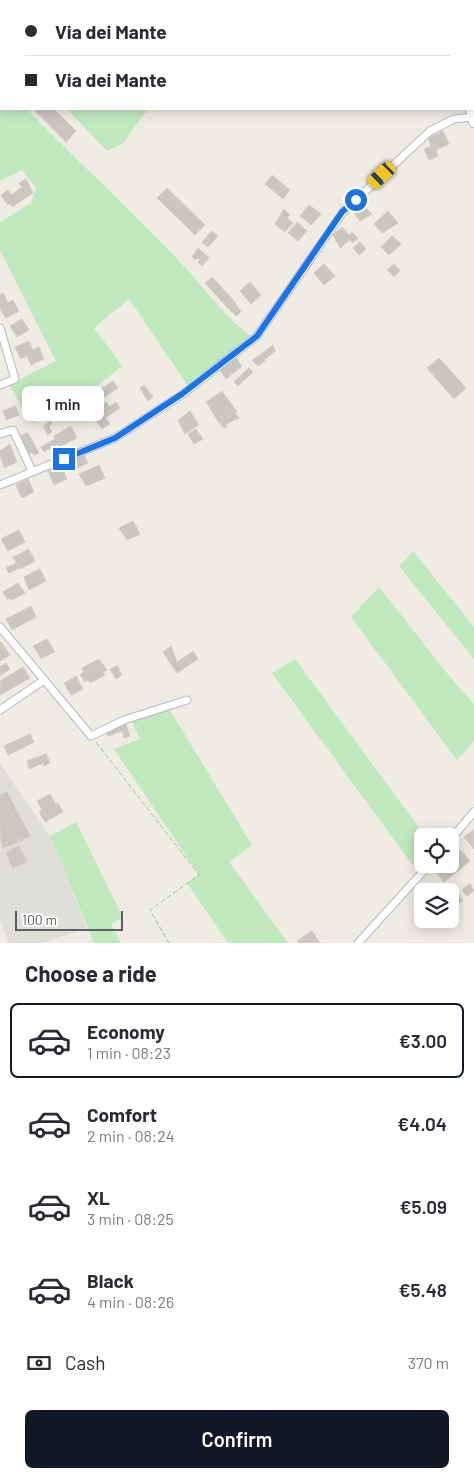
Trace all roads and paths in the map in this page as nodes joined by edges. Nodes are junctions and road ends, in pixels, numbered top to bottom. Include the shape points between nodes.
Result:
1 (472, 116) edge
2 (0, 328) edge
3 (0, 385) edge
4 (0, 434) edge
5 (32, 472) junction
6 (0, 485) edge
7 (0, 627) edge
8 (44, 680) junction
9 (187, 700) dead end
10 (0, 710) edge
11 (91, 736) junction
12 (474, 812) edge
13 (459, 830) edge
14 (422, 873) edge
15 (169, 943) edge
16 (358, 943) edge

1 - 5 street via 454,119 430,131 342,212 257,336 182,394 115,438
2 - 3 street via 15,380
4 - 5 street via 13,430
5 - 6 street
7 - 8 street
8 - 10 street
8 - 11 street
9 - 11 street via 124,720
11 - 15 path via 199,875 150,910
12 - 13 street
14 - 16 street

